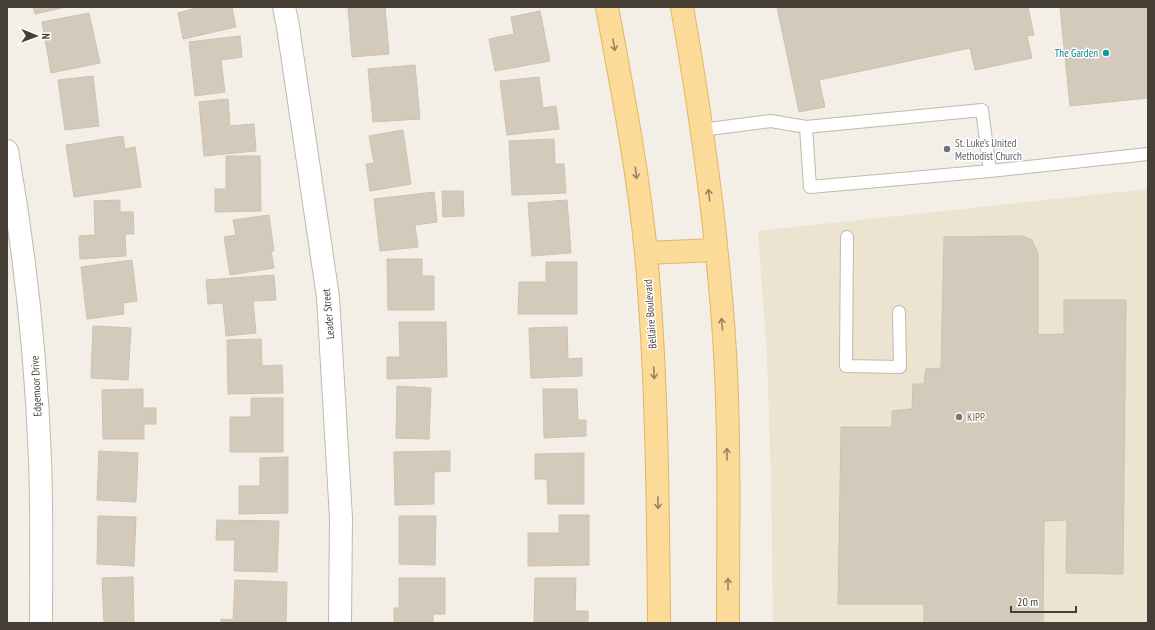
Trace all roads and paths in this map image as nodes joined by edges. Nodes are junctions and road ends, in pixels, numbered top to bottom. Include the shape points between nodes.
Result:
1 (284, 7) edge
2 (607, 7) edge
3 (682, 7) edge
4 (806, 127) junction
5 (701, 130) junction
6 (7, 151) edge
7 (1148, 154) edge
8 (990, 171) junction
9 (847, 237) dead end
10 (716, 250) junction
11 (646, 253) junction
12 (899, 312) dead end
13 (41, 623) edge
14 (340, 623) edge
15 (659, 623) edge
16 (728, 623) edge

1 - 14 street, Leader Street via 328,297 341,518
2 -> 11 main road, Bellaire Boulevard via 634,152
3 - 5 main road
4 - 5 lane via 771,120
4 - 8 lane via 982,110
4 - 8 lane via 810,187
10 -> 5 main road
6 - 13 street, Edgemoor Drive via 16,200 34,344 40,460
7 - 8 lane
9 - 12 lane via 846,366 900,367
10 - 11 main road
16 -> 10 main road via 725,353
11 -> 15 main road, Bellaire Boulevard via 657,434

